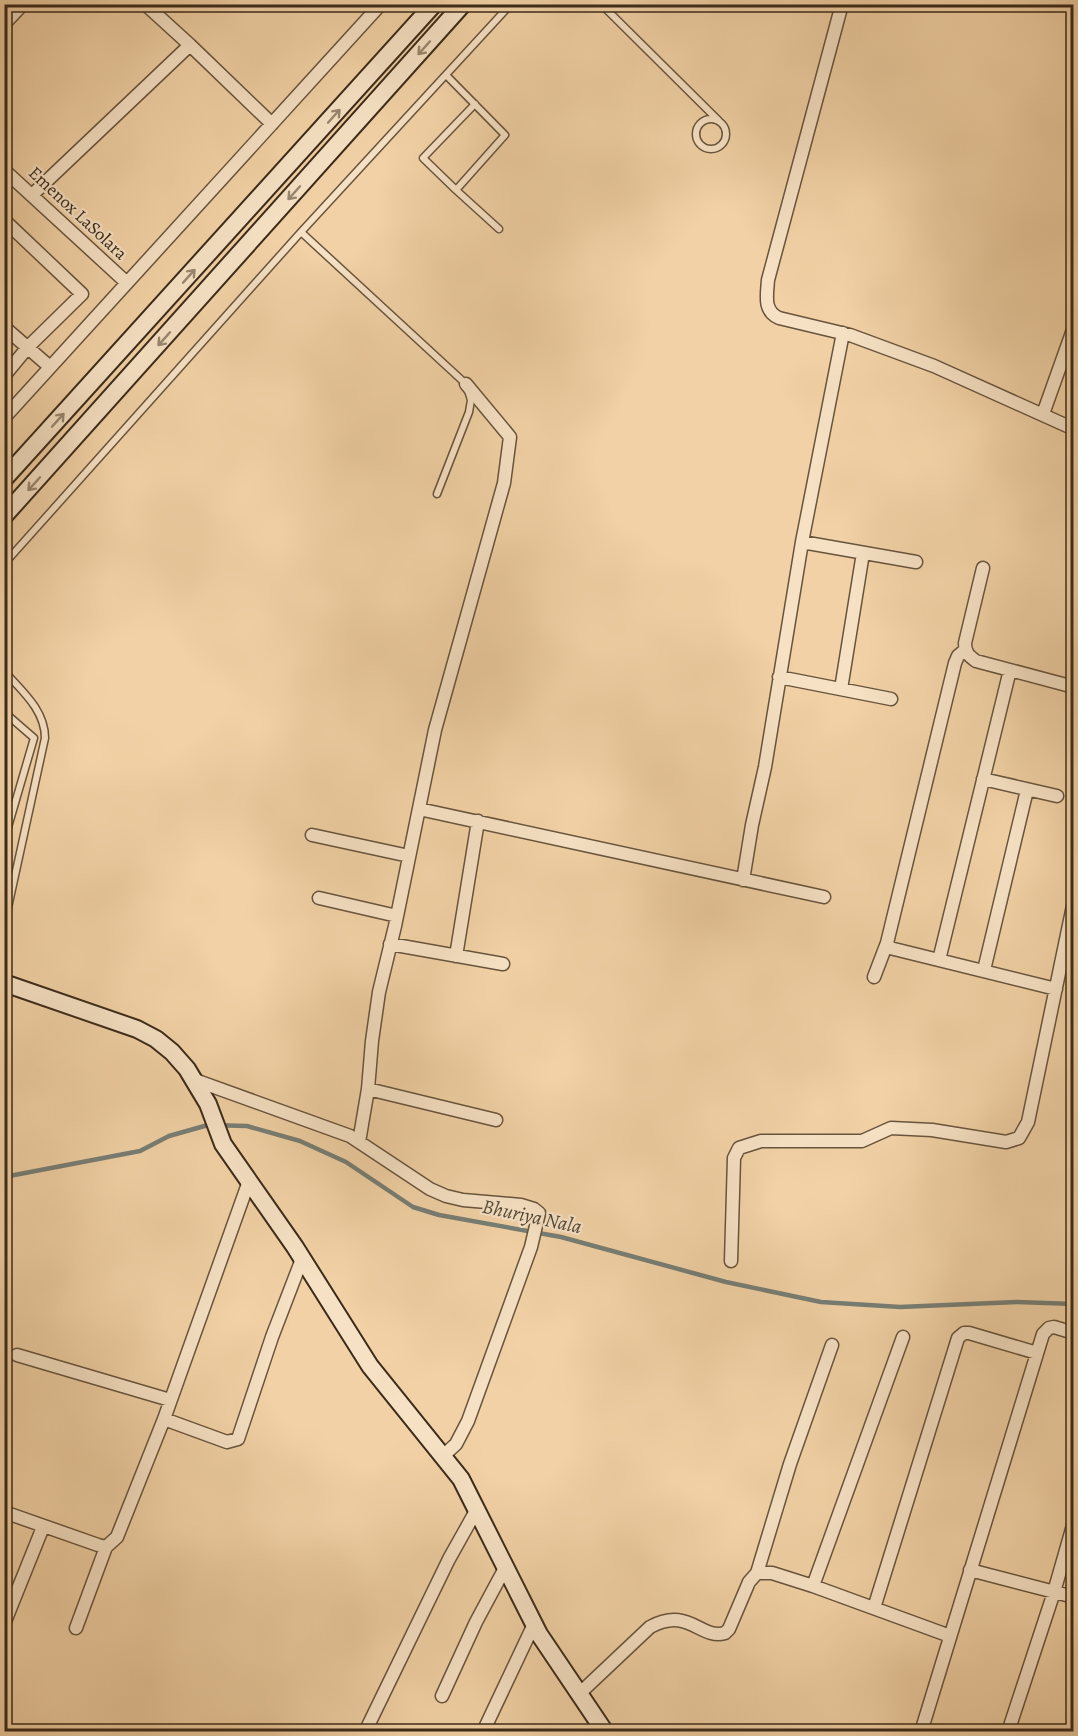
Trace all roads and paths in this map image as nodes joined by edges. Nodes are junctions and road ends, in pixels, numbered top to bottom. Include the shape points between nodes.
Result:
1 (22, 4) edge
2 (145, 4) edge
3 (381, 4) edge
4 (434, 4) edge
5 (463, 4) edge
6 (511, 4) edge
7 (601, 4) edge
8 (842, 4) edge
9 (1067, 4) edge
10 (1074, 6) edge
11 (4, 24) edge
12 (190, 45) junction
13 (446, 75) junction
14 (475, 104) junction
15 (719, 121) junction
16 (272, 124) junction
17 (4, 170) edge
18 (456, 190) junction
19 (32, 195) junction
20 (4, 220) edge
21 (499, 229) dead end
22 (302, 232) junction
23 (127, 283) junction
24 (4, 327) edge
25 (1074, 327) edge
26 (843, 333) junction
27 (28, 347) junction
28 (50, 367) junction
29 (4, 376) edge
30 (466, 384) junction
31 (6, 414) edge
32 (1043, 414) junction
33 (1074, 429) edge
34 (4, 479) edge
35 (437, 494) dead end
36 (4, 516) edge
37 (802, 542) junction
38 (863, 552) junction
39 (916, 562) dead end
40 (4, 564) edge
41 (983, 568) dead end
42 (965, 650) junction
43 (1010, 670) junction
44 (4, 671) edge
45 (779, 677) junction
46 (1074, 687) edge
47 (841, 689) junction
48 (891, 699) dead end
49 (4, 712) edge
50 (983, 779) junction
51 (1027, 790) junction
52 (1057, 796) dead end
53 (419, 809) junction
54 (478, 821) junction
55 (312, 835) dead end
56 (4, 841) edge
57 (409, 856) junction
58 (743, 880) junction
59 (824, 897) dead end
60 (319, 898) dead end
61 (1074, 901) edge
62 (397, 916) junction
63 (4, 926) edge
64 (887, 943) junction
65 (390, 944) junction
66 (456, 956) junction
67 (939, 960) junction
68 (503, 964) dead end
69 (984, 970) junction
70 (874, 977) dead end
71 (4, 983) edge
72 (1056, 989) junction
73 (192, 1079) junction
74 (368, 1089) junction
75 (496, 1120) dead end
76 (359, 1142) junction
77 (249, 1181) junction
78 (302, 1259) junction
79 (731, 1261) dead end
80 (1074, 1333) edge
81 (903, 1337) dead end
82 (832, 1345) dead end
83 (1038, 1353) junction
84 (17, 1355) dead end
85 (170, 1400) junction
86 (164, 1419) junction
87 (443, 1456) junction
88 (477, 1509) junction
89 (4, 1512) edge
90 (1074, 1522) edge
91 (43, 1527) junction
92 (106, 1546) junction
93 (505, 1568) junction
94 (970, 1570) junction
95 (756, 1573) junction
96 (813, 1586) junction
97 (1054, 1592) junction
98 (1074, 1597) edge
99 (874, 1608) junction
100 (4, 1624) edge
101 (534, 1624) junction
102 (76, 1628) dead end
103 (950, 1636) junction
104 (579, 1694) junction
105 (442, 1695) dead end
106 (1074, 1725) edge
107 (365, 1731) edge
108 (483, 1731) edge
109 (605, 1731) edge
110 (921, 1731) edge
111 (1008, 1731) edge
112 (1071, 1731) edge

1 - 11 street
2 - 12 street
3 - 16 street
34 -> 4 street
5 -> 36 street
6 - 13 lane
7 - 15 lane
8 - 26 street via 766,297 772,315
9 - 10 lane
12 - 16 street
12 - 19 street
13 - 14 lane
13 - 22 lane
14 - 18 lane via 505,135
14 - 18 lane via 423,158
15 - 15 lane via 725,129 725,139 719,147 705,148 696,136 700,123 709,119
16 - 23 street
17 - 19 street, Emenox LaSolara
18 - 21 lane
19 - 23 street, Emenox LaSolara
20 - 27 street via 82,294
22 - 30 lane
22 - 40 lane
23 - 28 street
24 - 27 street
25 - 32 street
26 - 32 street via 934,366
26 - 37 street
27 - 28 street
27 - 29 street
28 - 31 street
30 - 35 lane via 471,400 469,412
30 - 53 street via 510,437 504,483 435,730
32 - 33 street
37 - 38 street
37 - 45 street
38 - 39 street
38 - 47 street
41 - 42 street
42 - 43 street via 976,661
42 - 64 street via 956,663
43 - 46 street
43 - 50 street
44 - 63 lane via 41,715 45,726
45 - 47 street
45 - 58 street
47 - 48 street
49 - 56 lane via 34,738
50 - 51 street
50 - 67 street
51 - 52 street
51 - 69 street
53 - 54 street
53 - 57 street
54 - 58 street
54 - 66 street
55 - 57 street
57 - 62 street
58 - 59 street
60 - 62 street
61 - 72 street
62 - 65 street
64 - 67 street via 890,948
64 - 70 street
65 - 66 street
65 - 74 street via 374,1020
66 - 68 street
67 - 69 street
69 - 72 street
71 - 73 street via 137,1029 172,1052
72 - 79 street via 1028,1122 1019,1138 1006,1142 891,1128 862,1141 761,1142 739,1148 734,1158
73 - 76 street via 334,1129
73 - 77 street via 223,1144
74 - 75 street
74 - 76 street
76 - 87 street via 430,1190 463,1200 521,1205 534,1209 539,1216 461,1436
77 - 78 street
77 - 85 street
78 - 86 street via 238,1439 227,1442
78 - 87 street via 370,1366
80 - 83 street via 1049,1328 1043,1334
81 - 96 street
82 - 95 street
83 - 94 street
83 - 99 street via 969,1333 958,1338
84 - 85 street
85 - 86 street
86 - 92 street via 117,1537
87 - 88 street
88 - 93 street
88 - 107 street
89 - 91 street
90 - 97 street
91 - 92 street
91 - 100 street
92 - 102 street
93 - 101 street
93 - 105 street
94 - 97 street
94 - 103 street
95 - 96 street via 772,1573
95 - 104 street via 725,1633 715,1634 683,1621 660,1622
96 - 99 street
97 - 98 street
97 - 111 street
99 - 103 street
101 - 104 street
101 - 108 street
103 - 110 street
104 - 109 street
106 - 112 street

